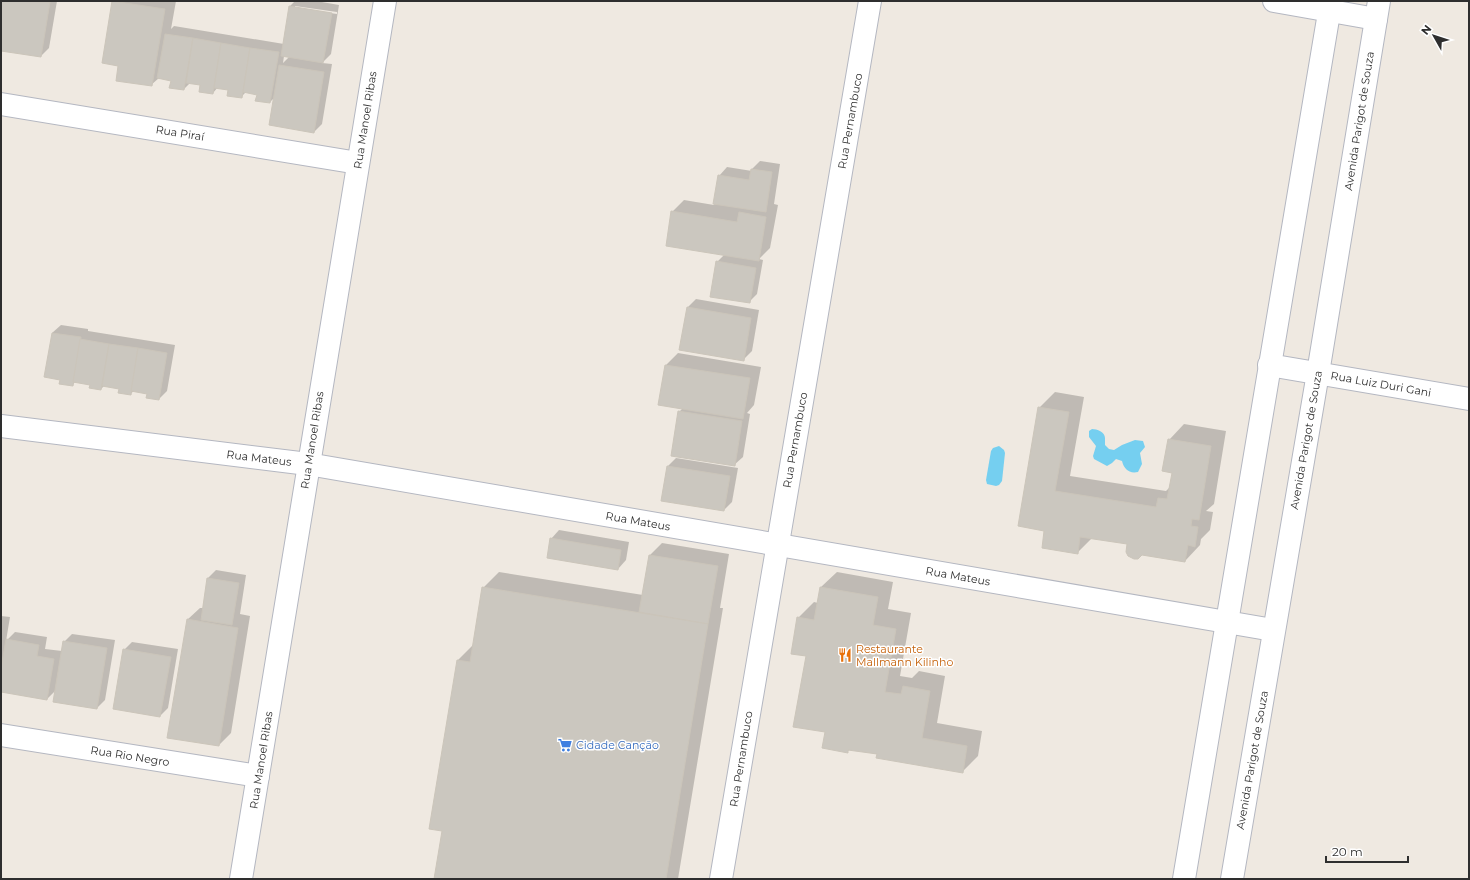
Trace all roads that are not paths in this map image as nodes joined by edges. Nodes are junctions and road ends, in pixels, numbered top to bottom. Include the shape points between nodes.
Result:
1 (385, 1) edge
2 (870, 1) edge
3 (1274, 1) edge
4 (1330, 6) edge
5 (1377, 10) edge
6 (1, 104) edge
7 (358, 163) junction
8 (1269, 365) junction
9 (1318, 373) junction
10 (1469, 399) edge
11 (1, 426) edge
12 (308, 464) junction
13 (777, 544) junction
14 (1227, 623) junction
15 (1273, 630) junction
16 (1, 735) edge
17 (258, 776) junction
18 (241, 879) edge
19 (722, 879) edge
20 (1184, 879) edge
21 (1232, 879) edge

1 - 7 street, Rua Manoel Ribas
2 - 13 street, Rua Pernambuco
3 - 4 street
4 - 5 street
4 - 8 street
5 - 9 street, Avenida Parigot de Souza
6 - 7 street, Rua Piraí
7 - 12 street, Rua Manoel Ribas
8 - 9 street, Rua Luiz Duri Gani
8 - 14 street
9 - 10 street, Rua Luiz Duri Gani
9 - 15 street, Avenida Parigot de Souza
11 - 12 street, Rua Mateus
12 - 13 street, Rua Mateus
12 - 17 street, Rua Manoel Ribas
13 - 14 street, Rua Mateus
13 - 19 street, Rua Pernambuco
14 - 15 street, Rua Mateus
14 - 20 street
15 - 21 street, Avenida Parigot de Souza
16 - 17 street, Rua Rio Negro
17 - 18 street, Rua Manoel Ribas

